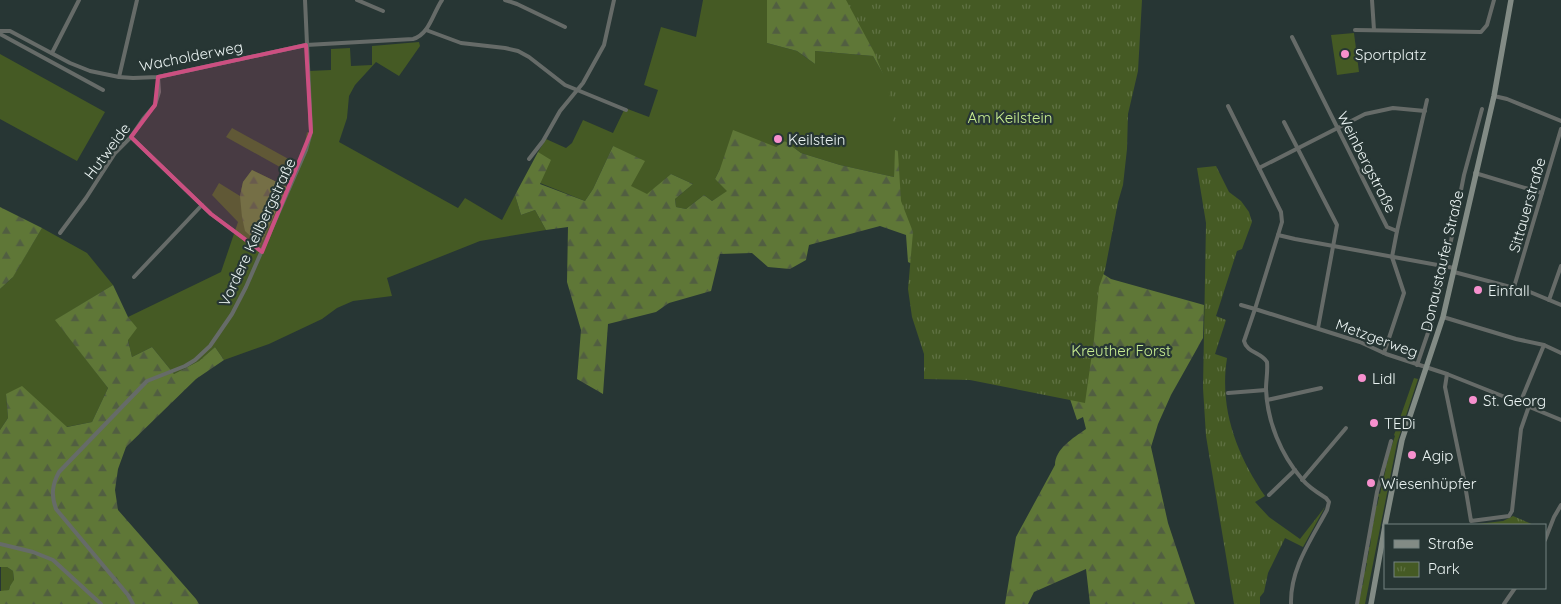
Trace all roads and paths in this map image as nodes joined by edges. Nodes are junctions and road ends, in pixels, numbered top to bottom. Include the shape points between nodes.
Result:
1 (79, 0) edge
2 (137, 0) edge
3 (305, 0) edge
4 (357, 0) edge
5 (442, 0) edge
6 (505, 0) edge
7 (614, 0) edge
8 (1372, 0) edge
9 (1494, 0) edge
10 (1511, 0) edge
11 (518, 2) edge
12 (383, 11) dead end
13 (565, 27) dead end
14 (426, 30) junction
15 (1355, 30) dead end
16 (1374, 30) junction
17 (0, 32) edge
18 (1292, 37) dead end
19 (306, 45) junction
20 (52, 53) junction
21 (119, 77) junction
22 (158, 77) junction
23 (103, 90) dead end
24 (576, 91) junction
25 (1494, 96) junction
26 (1427, 100) dead end
27 (1228, 106) dead end
28 (1482, 109) dead end
29 (626, 110) dead end
30 (1424, 111) junction
31 (1561, 121) edge
32 (1284, 122) dead end
33 (1337, 128) junction
34 (1561, 129) edge
35 (132, 137) junction
36 (1297, 148) junction
37 (529, 159) dead end
38 (1259, 168) junction
39 (1475, 173) junction
40 (1542, 193) junction
41 (202, 205) junction
42 (1397, 231) junction
43 (60, 233) dead end
44 (1278, 235) junction
45 (1334, 246) junction
46 (262, 252) junction
47 (1392, 257) junction
48 (1446, 266) junction
49 (1561, 266) edge
50 (1454, 270) junction
51 (134, 277) dead end
52 (1514, 288) junction
53 (1549, 300) junction
54 (1241, 305) dead end
55 (1561, 305) edge
56 (1255, 309) junction
57 (1443, 317) junction
58 (1318, 328) junction
59 (1544, 345) junction
60 (1384, 352) junction
61 (1561, 352) edge
62 (1417, 365) junction
63 (1427, 368) junction
64 (1447, 374) junction
65 (1321, 388) dead end
66 (1266, 390) junction
67 (1228, 393) dead end
68 (1267, 400) junction
69 (1520, 402) junction
70 (1529, 406) junction
71 (1561, 420) edge
72 (1346, 428) dead end
73 (1391, 441) dead end
74 (1295, 470) junction
75 (1302, 480) junction
76 (1269, 495) dead end
77 (1561, 505) edge
78 (1386, 523) edge
79 (1384, 534) edge
80 (1546, 537) edge
81 (0, 544) edge
82 (1514, 589) edge
83 (101, 604) edge
84 (132, 604) edge
85 (1291, 604) edge
86 (1357, 604) edge
87 (1371, 604) edge
88 (1504, 604) edge

1 - 20 street
2 - 21 street
3 - 19 street, Vordere Keilbergstraße
4 - 12 street
5 - 14 street
6 - 11 street
7 - 24 street via 604,45
8 - 16 street
9 - 16 street via 1487,25 1481,32
10 - 25 main road, Donaustaufer Straße
11 - 13 street
14 - 19 street, Wacholderweg via 413,40
14 - 24 street via 461,43 518,51
15 - 16 street
17 - 20 street, Wacholderweg via 10,31
17 - 23 street, Wacholderweg
18 - 33 street, Weinbergstraße
19 - 22 street, Wacholderweg
19 - 46 street, Vordere Keilbergstraße via 311,132
20 - 21 street, Wacholderweg via 90,71
21 - 22 street, Wacholderweg
22 - 35 street, Hutweide via 159,92 155,105
24 - 29 street
24 - 37 street
25 - 31 street
25 - 39 main road, Donaustaufer Straße
26 - 30 street
27 - 38 street
28 - 48 street, Donaustaufer Straße via 1464,176
30 - 33 street via 1385,109 1365,114
30 - 42 street
32 - 36 street, Metzgerweg
33 - 36 street
33 - 42 street, Weinbergstraße via 1387,226
34 - 40 street, Sittauerstraße
35 - 41 street
35 - 43 street, Hutweide via 115,154
36 - 38 street
36 - 45 street, Metzgerweg via 1336,221
38 - 44 street via 1281,212
39 - 40 street
39 - 50 main road, Donaustaufer Straße
40 - 52 street, Sittauerstraße
41 - 46 street via 226,227
41 - 51 street
42 - 47 street, Weinbergstraße
44 - 45 street
44 - 56 street
45 - 47 street
45 - 58 street, Metzgerweg
46 - 84 street, Vordere Keilbergstraße via 232,314 210,346 185,366 147,381 59,472 54,482 52,491 56,509
47 - 48 street
47 - 60 street, Weinbergstraße via 1404,292
48 - 50 street
48 - 62 street, Donaustaufer Straße
49 - 53 street
50 - 52 street
50 - 57 main road, Donaustaufer Straße
52 - 53 street
53 - 55 street
54 - 56 street, Metzgerweg
56 - 58 street, Metzgerweg
56 - 66 street via 1244,341 1248,350 1268,362
57 - 59 street
57 - 63 main road, Donaustaufer Straße
58 - 60 street, Metzgerweg
59 - 61 street
59 - 69 street
60 - 62 street, Metzgerweg
62 - 63 street, Metzgerweg
63 - 64 street, Metzgerweg
63 - 78 main road, Donaustaufer Straße via 1402,440
64 - 69 street, Metzgerweg
64 - 70 street via 1445,387 1471,521 1504,518 1512,511 1521,429
65 - 68 street
66 - 67 street
66 - 68 street
68 - 74 street via 1277,438
69 - 70 street, Metzgerweg
70 - 71 street, Metzgerweg
72 - 75 street
73 - 86 street via 1376,500
74 - 75 street
74 - 76 street
75 - 85 street via 1326,498 1329,506 1295,571
77 - 80 street
79 - 87 main road, Donaustaufer Straße
81 - 83 street via 53,560
82 - 88 street

